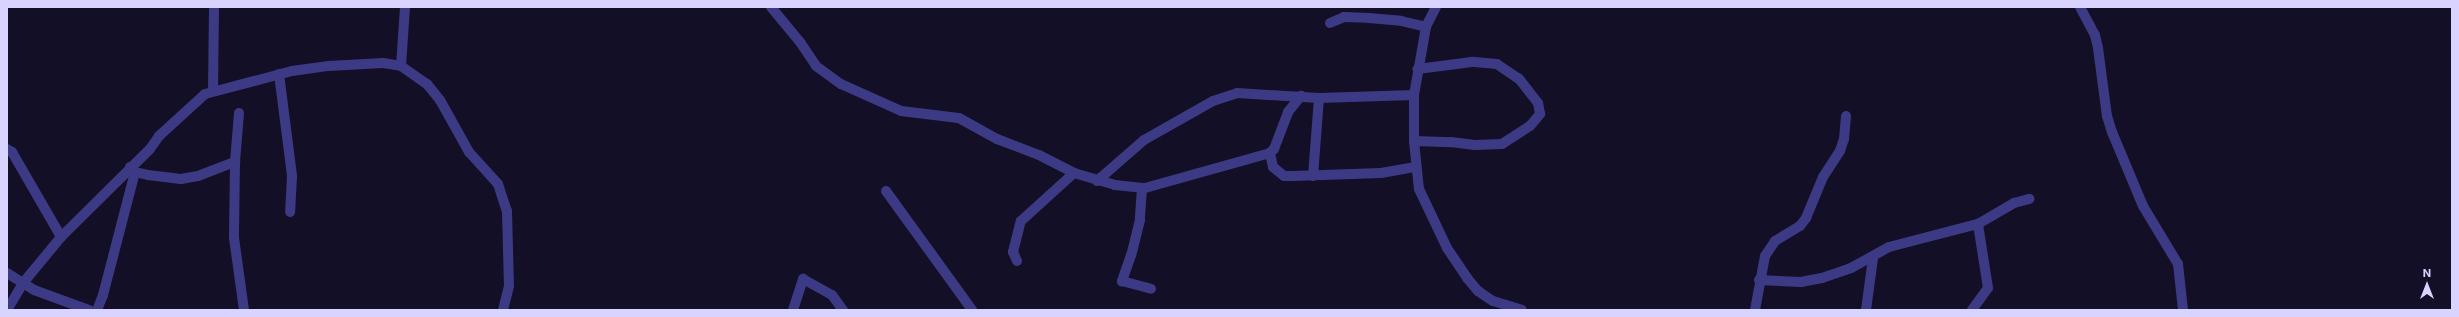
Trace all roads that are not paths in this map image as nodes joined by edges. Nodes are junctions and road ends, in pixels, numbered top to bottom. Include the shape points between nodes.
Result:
1 (214, 7) edge
2 (405, 7) edge
3 (771, 7) edge
4 (1436, 7) edge
5 (2080, 7) edge
6 (1330, 23) dead end
7 (1426, 27) junction
8 (401, 66) junction
9 (1417, 68) junction
10 (279, 74) junction
11 (213, 90) junction
12 (1414, 95) junction
13 (1301, 96) junction
14 (1319, 98) junction
15 (240, 113) dead end
16 (1846, 116) dead end
17 (1414, 141) junction
18 (7, 148) edge
19 (1270, 153) junction
20 (235, 162) junction
21 (1415, 167) junction
22 (133, 170) junction
23 (1074, 173) junction
24 (1313, 176) junction
25 (1097, 181) junction
26 (1142, 188) junction
27 (886, 191) dead end
28 (2029, 199) dead end
29 (290, 212) dead end
30 (1978, 224) junction
31 (61, 237) junction
32 (1873, 258) junction
33 (1017, 261) dead end
34 (7, 273) edge
35 (1760, 280) junction
36 (23, 283) junction
37 (1151, 289) dead end
38 (7, 310) edge
39 (89, 310) edge
40 (97, 310) edge
41 (244, 310) edge
42 (503, 310) edge
43 (793, 310) edge
44 (843, 310) edge
45 (972, 310) edge
46 (1522, 310) edge
47 (1755, 310) edge
48 (1866, 310) edge
49 (1972, 310) edge
50 (2183, 310) edge

1 - 11 street
2 - 8 street
3 - 23 street via 816,66 841,84 901,111 959,118 997,139 1039,154
4 - 7 street
5 - 50 street via 2098,48 2107,116 2112,132 2143,206 2178,264
6 - 7 street via 1344,17 1369,18 1401,21
7 - 9 street
8 - 10 street via 383,63 329,66
8 - 42 street via 433,91 469,152 498,184 507,211 509,286
9 - 12 street
9 - 17 street via 1436,68 1444,64 1472,62 1498,64 1519,79 1538,103 1540,114 1530,126 1502,144
10 - 11 street
10 - 29 street via 292,176
11 - 22 street via 196,102
12 - 14 street
12 - 17 street
13 - 14 street
13 - 19 street via 1288,112 1274,149
13 - 25 street via 1245,92 1212,102 1144,140
14 - 24 street
15 - 20 street
16 - 35 street via 1840,151 1823,176 1806,218 1800,226 1775,241 1765,256
17 - 21 street
18 - 31 street via 12,152
19 - 24 street via 1273,167 1284,176
19 - 26 street
20 - 22 street via 190,178 160,177
20 - 41 street via 234,238
21 - 24 street via 1381,173
21 - 46 street via 1424,201 1447,248 1467,278 1478,291 1493,301
22 - 31 street
22 - 40 street via 103,295
23 - 25 street
23 - 33 street via 1021,221 1013,252
25 - 26 street
26 - 37 street via 1140,220 1132,255 1122,281
27 - 45 street
28 - 30 street via 2014,203
30 - 32 street via 1904,243 1889,248
30 - 49 street via 1988,288
31 - 36 street
32 - 35 street via 1822,278 1801,282
32 - 48 street
34 - 36 street
35 - 47 street
36 - 38 street
36 - 39 street
43 - 44 street via 801,280 804,279 832,295

